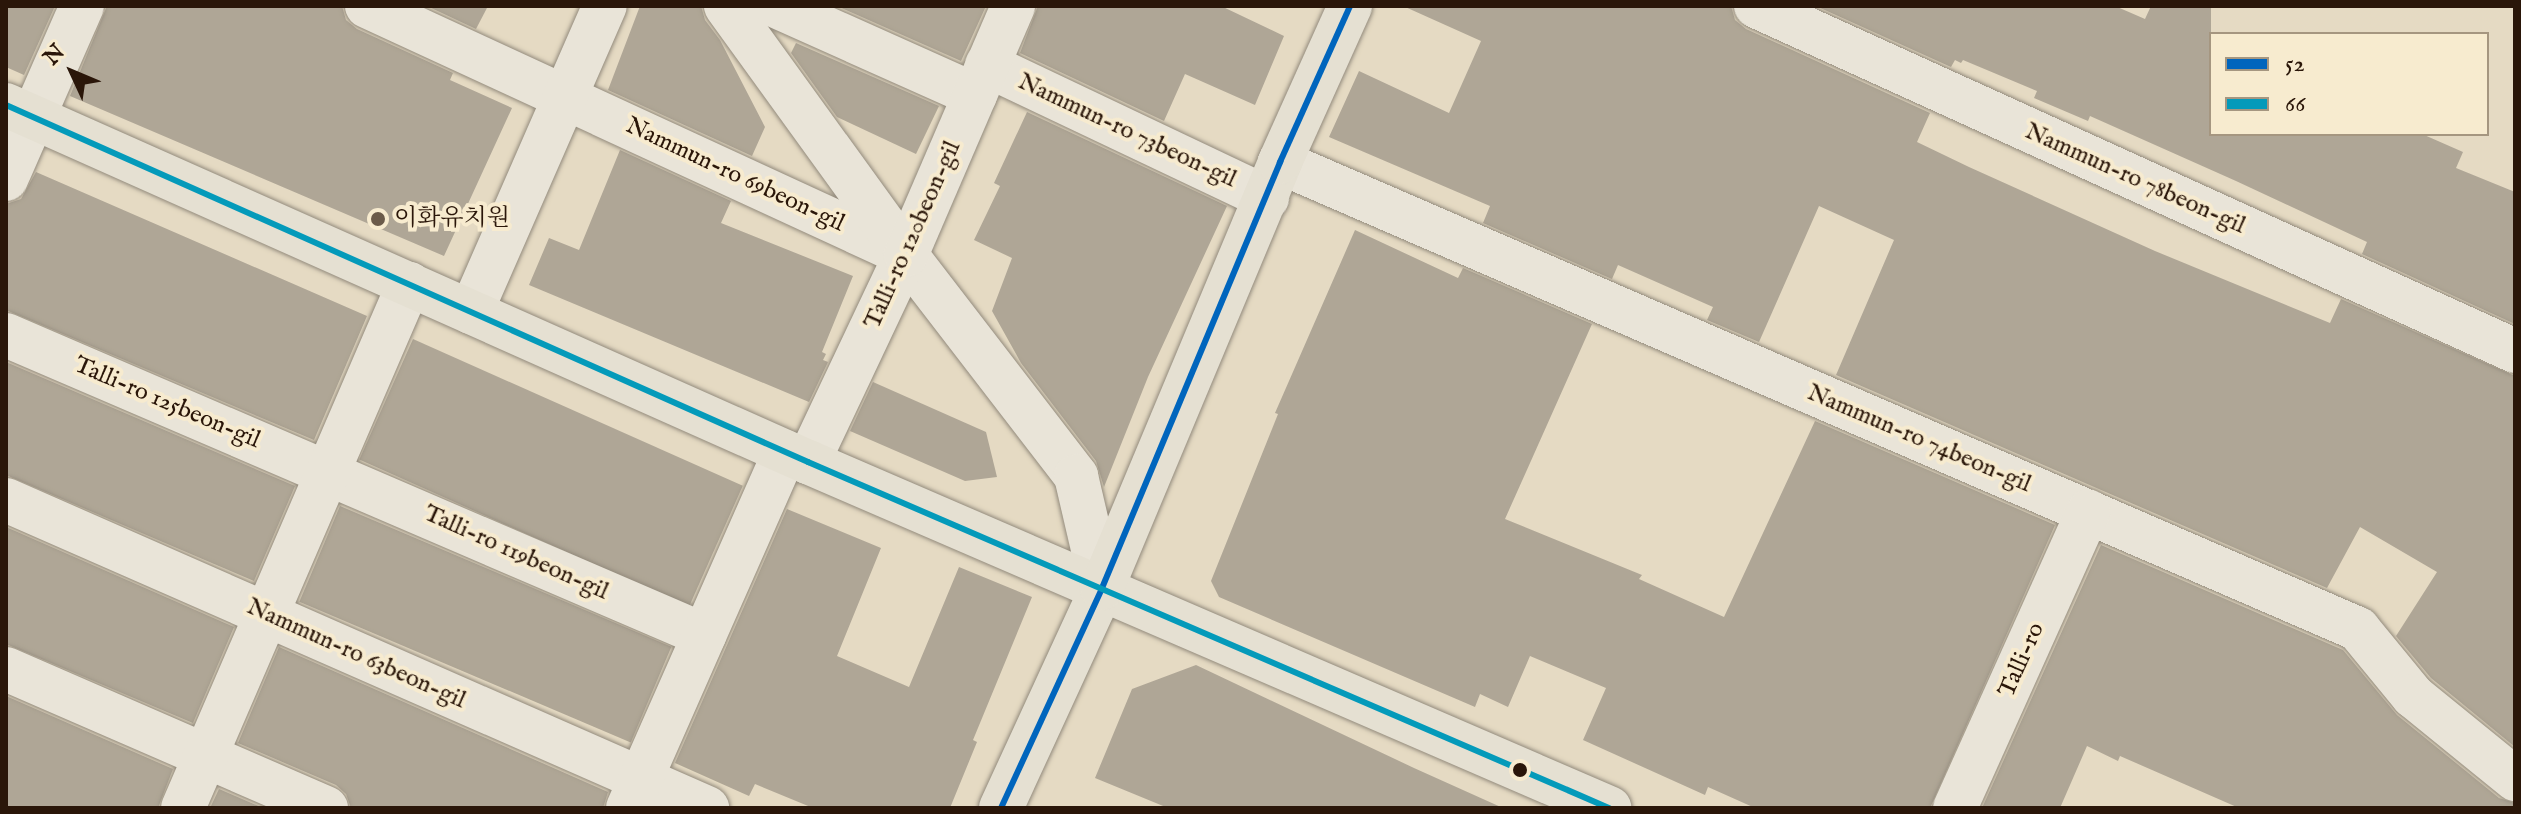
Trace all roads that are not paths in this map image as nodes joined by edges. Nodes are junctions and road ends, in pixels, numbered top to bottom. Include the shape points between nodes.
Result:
1 (82, 6) edge
2 (367, 6) edge
3 (605, 6) edge
4 (726, 6) edge
5 (776, 6) edge
6 (1013, 6) edge
7 (1350, 6) edge
8 (1756, 6) edge
9 (981, 80) junction
10 (564, 96) junction
11 (19, 111) edge
12 (6, 179) edge
13 (1274, 180) junction
14 (906, 255) junction
15 (409, 284) junction
16 (471, 312) junction
17 (6, 335) edge
18 (2515, 351) edge
19 (796, 457) junction
20 (328, 471) junction
21 (6, 500) edge
22 (2088, 512) junction
23 (1102, 588) junction
24 (266, 615) junction
25 (704, 635) junction
26 (6, 669) edge
27 (206, 755) junction
28 (2515, 779) edge
29 (634, 794) edge
30 (183, 808) edge
31 (326, 808) edge
32 (707, 808) edge
33 (1001, 808) edge
34 (1609, 808) edge
35 (1955, 808) edge

1 - 11 street
2 - 10 street, Nammun-ro 69beon-gil
3 - 10 street
4 - 14 street, Nammun-ro 69beon-gil
5 - 9 street, Nammun-ro 73beon-gil
6 - 9 street, Talli-ro 120beon-gil
7 - 13 main road
8 - 18 street, Nammun-ro 78beon-gil
9 - 13 street, Nammun-ro 73beon-gil
9 - 14 street, Talli-ro 120beon-gil
10 - 14 street, Nammun-ro 69beon-gil
10 - 16 street
11 - 12 street
11 - 15 main road
13 - 22 street, Nammun-ro 74beon-gil
13 - 23 main road
14 - 19 street, Talli-ro 120beon-gil
14 - 23 street, Nammun-ro 69beon-gil via 1076,476
15 - 16 main road
15 - 20 street
16 - 19 main road
17 - 20 street, Talli-ro 125beon-gil
19 - 23 main road
19 - 25 street
20 - 24 street
20 - 25 street, Talli-ro 119beon-gil
21 - 24 street, Nammun-ro 63beon-gil
22 - 28 street, Nammun-ro 74beon-gil via 2358,629 2413,696
22 - 35 street, Talli-ro
23 - 33 main road
23 - 34 main road
24 - 27 street
24 - 29 street, Nammun-ro 63beon-gil
25 - 29 street
26 - 27 street
27 - 30 street
27 - 31 street
29 - 32 street, Nammun-ro 63beon-gil

